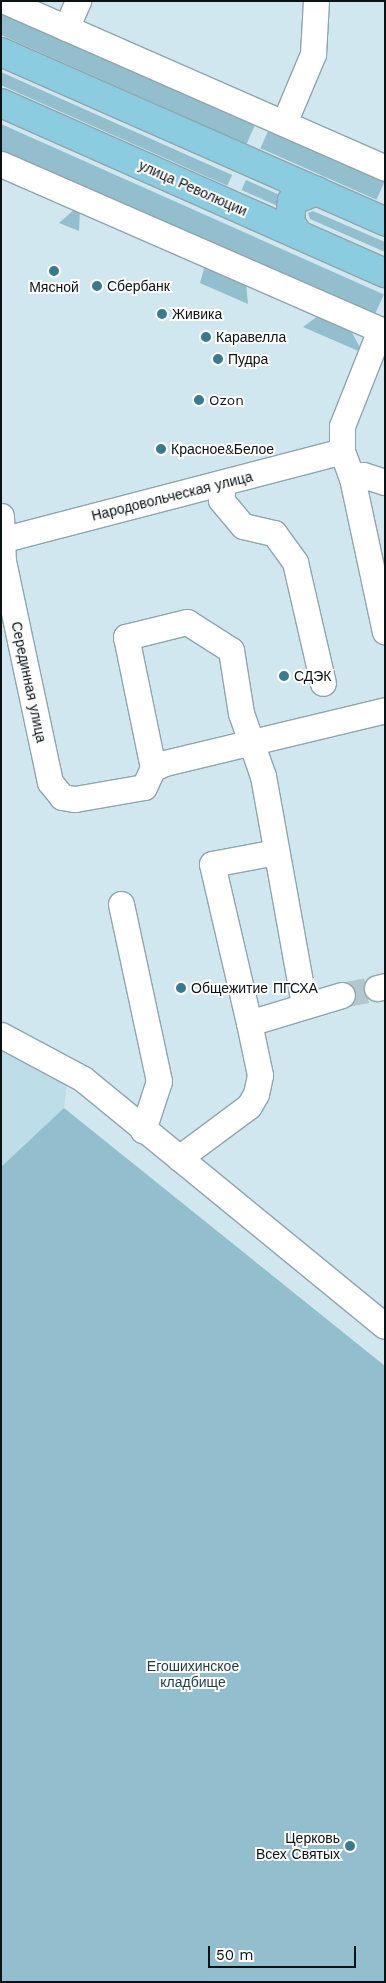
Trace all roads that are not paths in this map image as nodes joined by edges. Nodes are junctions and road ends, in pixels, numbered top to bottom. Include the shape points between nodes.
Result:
1 (5, 1) edge
2 (78, 1) edge
3 (316, 1) edge
4 (66, 28) junction
5 (1, 52) edge
6 (1, 103) edge
7 (284, 122) junction
8 (1, 164) edge
9 (385, 168) edge
10 (316, 191) junction
11 (385, 221) edge
12 (299, 235) junction
13 (385, 274) edge
14 (382, 331) edge
15 (342, 451) junction
16 (352, 478) junction
17 (385, 482) edge
18 (222, 484) junction
19 (2, 532) edge
20 (385, 632) edge
21 (323, 683) dead end
22 (385, 710) edge
23 (254, 739) junction
24 (154, 768) junction
25 (276, 852) junction
26 (121, 904) dead end
27 (342, 995) tunnel mouth
28 (304, 1004) junction
29 (249, 1023) junction
30 (1, 1035) edge
31 (143, 1130) junction
32 (179, 1158) junction
33 (385, 1326) edge

1 - 4 street
2 - 4 street
3 - 7 street via 314,54
4 - 7 street
5 - 10 main road
6 - 12 main road, улица Революции
7 - 9 street
8 - 14 street
10 - 11 main road
10 - 12 main road via 292,201 290,222
12 - 13 main road, улица Революции
14 - 15 street via 342,426
15 - 16 street
15 - 18 street, Народовольческая улица
16 - 17 street via 363,475
16 - 20 street
18 - 19 street, Народовольческая улица
18 - 21 street via 221,500 244,526 274,533 295,562
19 - 24 street, Серединная улица via 52,788 75,799 144,787
22 - 23 street
23 - 24 street
23 - 24 street via 241,713 231,650 188,622 133,632 126,637
23 - 25 street
25 - 28 street
25 - 29 street via 212,864
26 - 31 street via 158,1081
27 - 28 street
28 - 29 street
29 - 32 street via 260,1075 256,1094 249,1106
30 - 31 street via 83,1079
31 - 32 street
32 - 33 street

